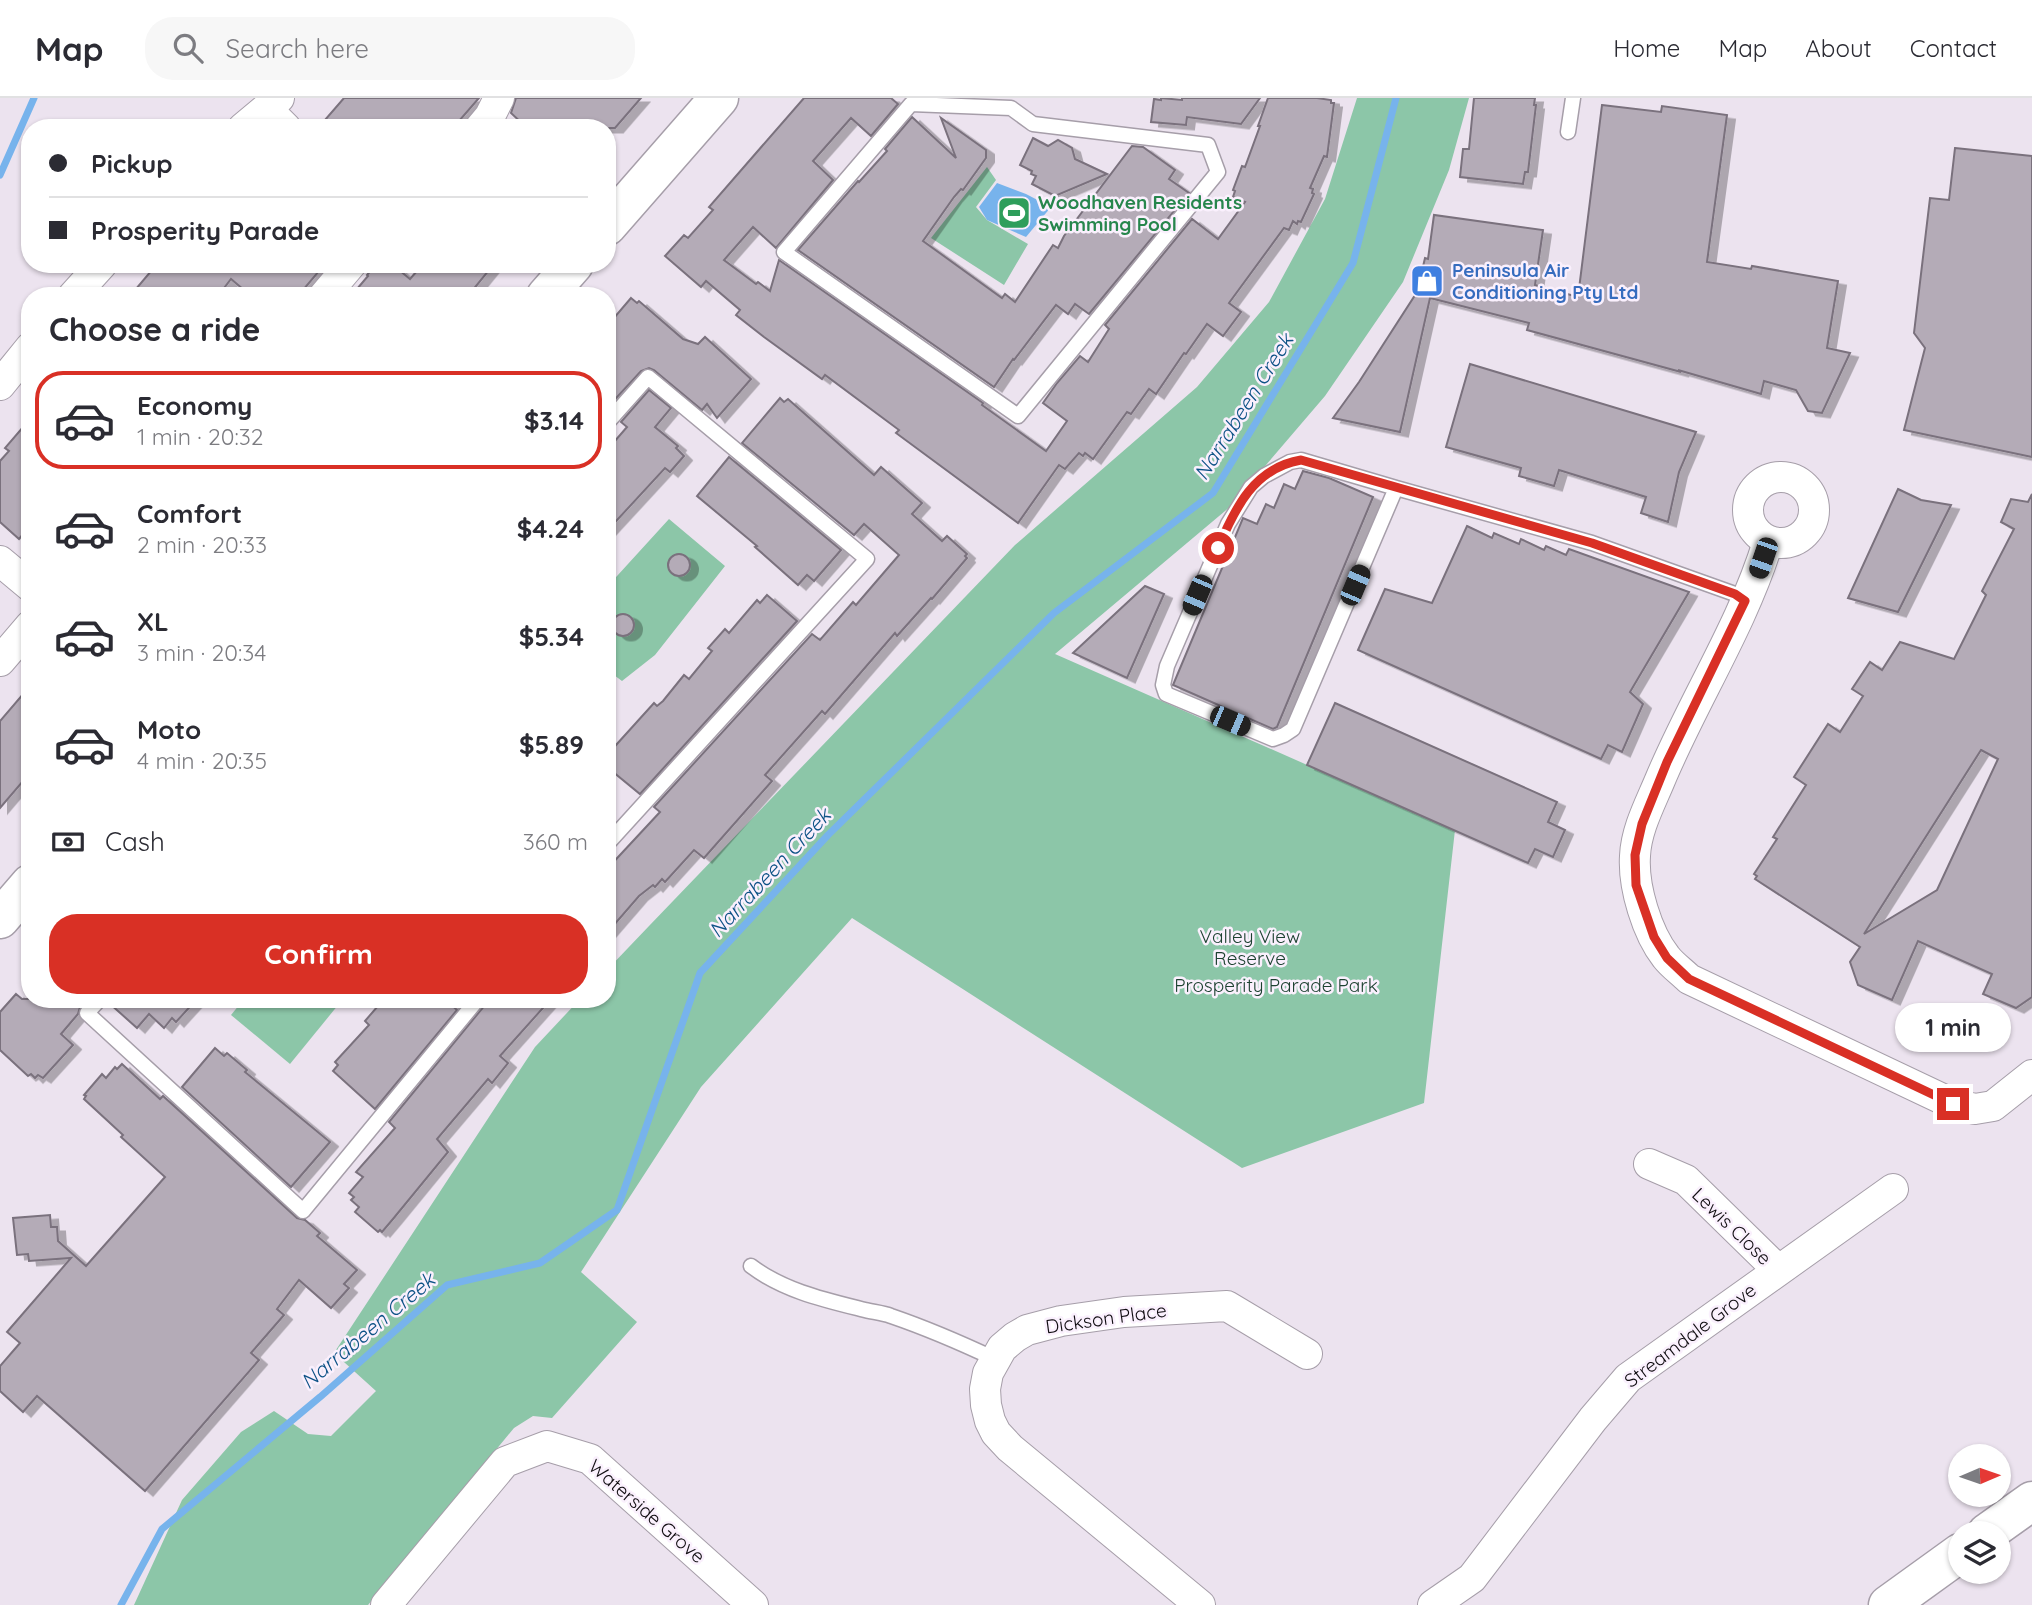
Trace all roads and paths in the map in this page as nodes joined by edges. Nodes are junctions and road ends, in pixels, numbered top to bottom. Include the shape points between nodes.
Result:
1 (499, 98) edge
2 (719, 98) edge
3 (1573, 98) edge
4 (1012, 103) edge
5 (488, 119) edge
6 (1568, 132) dead end
7 (616, 216) edge
8 (94, 273) edge
9 (343, 273) edge
10 (566, 273) edge
11 (82, 287) edge
12 (332, 287) edge
13 (554, 287) edge
14 (21, 359) edge
15 (0, 385) edge
16 (616, 413) edge
17 (1396, 488) junction
18 (1768, 541) dead end
19 (0, 561) edge
20 (21, 578) edge
21 (1745, 601) junction
22 (21, 636) edge
23 (0, 661) edge
24 (616, 834) edge
25 (21, 894) edge
26 (0, 919) edge
27 (92, 1008) edge
28 (471, 1008) edge
29 (2032, 1074) edge
30 (1649, 1164) dead end
31 (1893, 1189) dead end
32 (751, 1266) dead end
33 (1778, 1270) junction
34 (1307, 1354) dead end
35 (995, 1359) junction
36 (2032, 1501) edge
37 (2004, 1521) edge
38 (1948, 1562) edge
39 (386, 1605) edge
40 (754, 1605) edge
41 (1200, 1605) edge
42 (1433, 1605) edge
43 (1888, 1605) edge

1 - 5 street
2 - 7 street
3 - 6 lane
4 - 4 lane via 911,104 784,252 1018,416 1218,172 1208,145 1033,124
8 - 11 street
9 - 12 street
10 - 13 street
14 - 15 street
16 - 24 lane via 648,377 867,559
17 - 17 lane via 1293,729 1273,739 1166,694 1167,666 1228,524 1251,487 1264,476 1301,460
17 - 21 lane via 1592,543
18 - 21 street
19 - 20 street
21 - 29 street via 1642,824 1635,855 1636,885 1654,937 1689,979 1953,1104 1993,1107
22 - 23 street
25 - 26 street
27 - 28 lane via 87,1013 303,1211
30 - 33 street, Lewis Close via 1686,1181
31 - 33 street, Streamdale Grove
32 - 35 lane via 784,1286 889,1315
33 - 42 street, Streamdale Grove via 1628,1378 1472,1578
34 - 35 street, Dickson Place via 1227,1306 1204,1306 1044,1325 1015,1337
35 - 41 street, Dickson Place via 985,1390 996,1433
36 - 37 street
38 - 43 street
39 - 40 street, Waterside Grove via 505,1462 547,1446 590,1459

